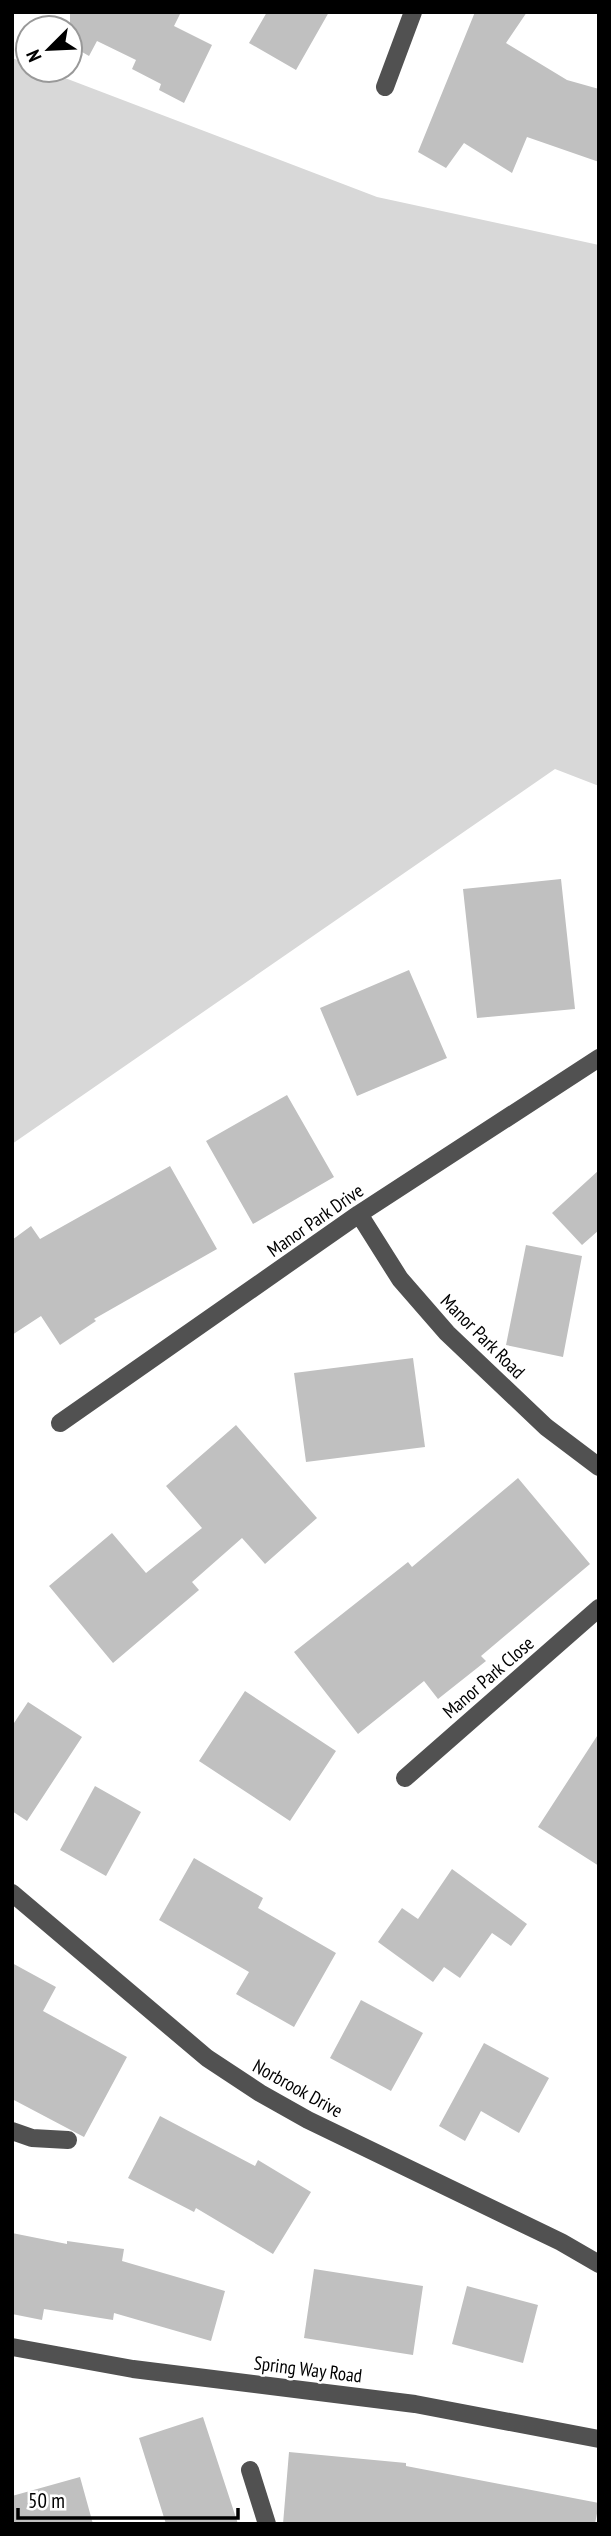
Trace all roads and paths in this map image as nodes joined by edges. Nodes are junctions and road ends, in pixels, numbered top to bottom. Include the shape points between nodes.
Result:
1 (413, 12) edge
2 (385, 87) dead end
3 (599, 1058) edge
4 (359, 1214) junction
5 (60, 1423) dead end
6 (599, 1467) edge
7 (599, 1608) edge
8 (405, 1779) dead end
9 (13, 1897) edge
10 (12, 2131) edge
11 (68, 2140) dead end
12 (599, 2264) edge
13 (12, 2347) edge
14 (599, 2439) edge
15 (250, 2470) dead end
16 (267, 2524) edge

1 - 2 street
3 - 4 street, Manor Park Drive
4 - 5 street, Manor Park Drive
4 - 6 street, Manor Park Road via 400,1279 447,1333 546,1427
7 - 8 street, Manor Park Close
9 - 12 street, Norbrook Drive via 207,2058 260,2093
10 - 11 street via 32,2138
13 - 14 street, Spring Way Road via 133,2369 415,2404
15 - 16 street

